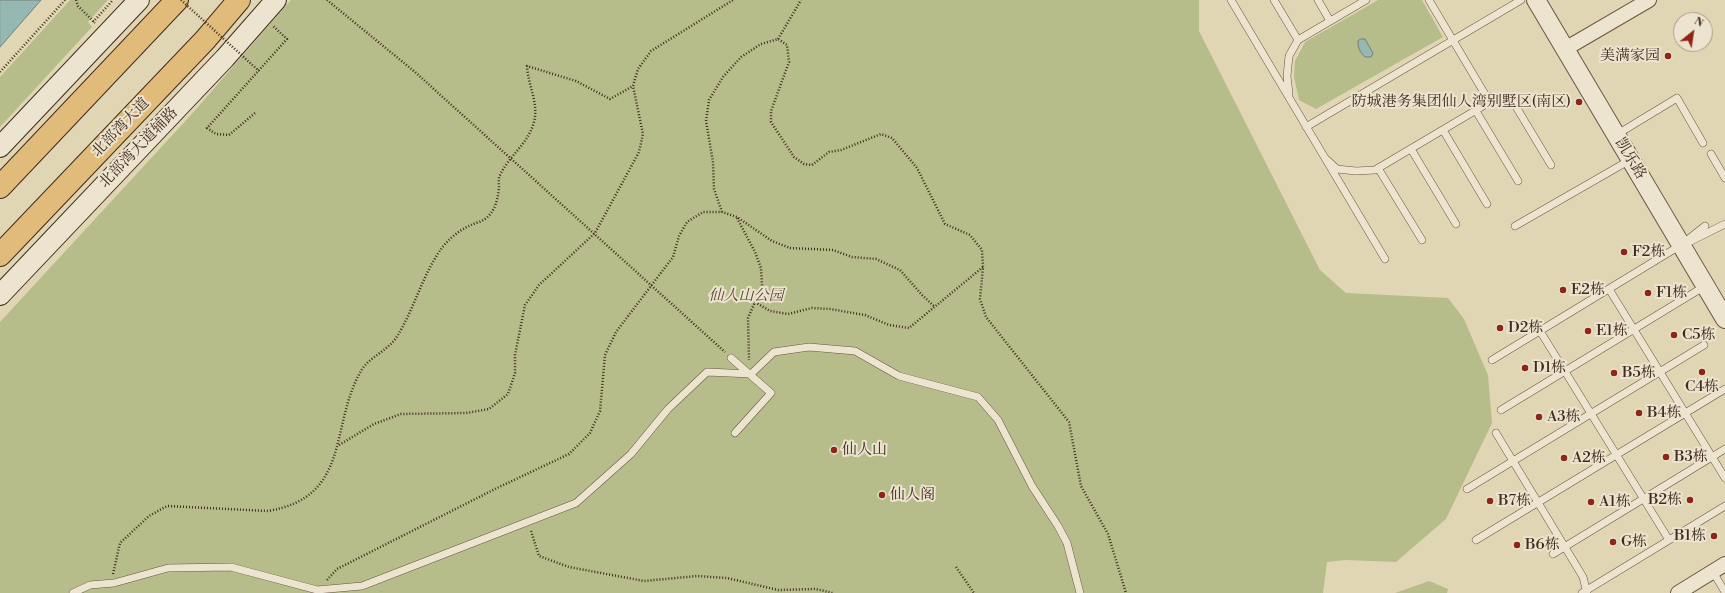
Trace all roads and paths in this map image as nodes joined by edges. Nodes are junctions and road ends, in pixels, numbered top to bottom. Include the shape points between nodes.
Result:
1 (65, 0) edge
2 (76, 0) edge
3 (112, 0) edge
4 (139, 0) edge
5 (177, 0) edge
6 (180, 0) edge
7 (239, 0) edge
8 (276, 0) edge
9 (327, 0) edge
10 (733, 0) edge
11 (801, 0) edge
12 (1231, 0) edge
13 (1274, 0) edge
14 (1318, 0) edge
15 (1429, 0) edge
16 (1521, 0) edge
17 (1536, 0) edge
18 (1649, 0) edge
19 (1363, 1) edge
20 (1330, 21) junction
21 (100, 28) junction
22 (778, 39) junction
23 (1298, 40) junction
24 (1453, 40) junction
25 (284, 43) dead end
26 (1565, 49) junction
27 (259, 71) junction
28 (0, 72) edge
29 (633, 86) junction
30 (1486, 96) junction
31 (1289, 97) junction
32 (1476, 111) junction
33 (255, 113) dead end
34 (1306, 126) junction
35 (1443, 130) junction
36 (1616, 135) junction
37 (1703, 143) dead end
38 (0, 147) edge
39 (1411, 148) junction
40 (1711, 154) dead end
41 (1325, 158) junction
42 (512, 159) junction
43 (1631, 160) junction
44 (1551, 164) dead end
45 (1378, 168) junction
46 (1725, 178) edge
47 (1518, 181) dead end
48 (0, 187) edge
49 (1487, 204) dead end
50 (722, 212) junction
51 (737, 217) junction
52 (1456, 224) dead end
53 (1725, 224) edge
54 (1515, 226) dead end
55 (1705, 226) dead end
56 (594, 233) junction
57 (1422, 240) dead end
58 (1681, 245) junction
59 (0, 255) edge
60 (1385, 259) dead end
61 (983, 267) junction
62 (651, 284) junction
63 (1706, 286) junction
64 (1609, 289) junction
65 (0, 295) edge
66 (755, 302) junction
67 (935, 307) junction
68 (1725, 319) edge
69 (1634, 330) junction
70 (1540, 331) junction
71 (1704, 345) dead end
72 (731, 358) joint
73 (1492, 360) dead end
74 (1565, 371) junction
75 (1660, 372) junction
76 (750, 374) junction
77 (1725, 389) edge
78 (1501, 410) dead end
79 (1591, 413) junction
80 (1685, 413) junction
81 (1496, 432) dead end
82 (735, 433) dead end
83 (339, 445) junction
84 (1725, 449) edge
85 (1616, 455) junction
86 (1712, 457) junction
87 (1513, 461) junction
88 (1725, 478) edge
89 (1468, 489) dead end
90 (1643, 499) junction
91 (1538, 503) junction
92 (1725, 506) edge
93 (528, 523) junction
94 (1476, 540) dead end
95 (1669, 540) junction
96 (1564, 547) junction
97 (1553, 554) dead end
98 (1725, 564) edge
99 (956, 567) dead end
100 (1713, 572) junction
101 (114, 583) junction
102 (317, 590) junction
103 (1585, 592) edge
104 (1725, 592) edge
105 (73, 593) edge
106 (833, 593) edge
107 (974, 593) edge
108 (1080, 593) edge
109 (1126, 593) edge
110 (1678, 593) edge

1 - 28 path
2 - 21 path via 78,6
3 - 21 path
4 - 21 main road
5 - 48 highway
6 - 27 path, bridge
7 - 59 highway, 北部湾大道 via 205,40
8 - 65 main road, 北部湾大道辅路 via 225,58
9 - 42 path via 415,72
10 - 29 path via 651,51 638,69
11 - 22 path
12 - 31 lane
13 - 23 lane
14 - 20 lane
15 - 24 lane
16 - 24 lane
17 - 26 street, 凯乐路
18 - 26 street
19 - 20 lane
20 - 23 lane
21 - 38 main road
22 - 50 path via 761,44 741,57 723,77 709,100 706,121 713,162 714,189
22 - 61 path via 787,45 789,62 771,111 771,122 794,157 804,164 812,165 830,152 881,134 892,138 916,168 945,224 970,235 982,250
23 - 31 lane via 1289,56
24 - 30 lane
24 - 34 lane
25 - 27 path
26 - 36 street, 凯乐路
27 - 33 path via 207,128 216,134 229,135
29 - 42 path via 610,99 576,81 527,66 528,81 536,104 534,122 524,143
29 - 56 path via 643,134 639,152
30 - 32 lane via 1483,106
30 - 44 lane via 1512,100
31 - 34 lane
32 - 35 lane
32 - 47 lane
34 - 41 lane
35 - 39 lane
35 - 49 lane
36 - 37 lane via 1677,98
36 - 43 street, 凯乐路
39 - 45 lane
39 - 52 lane
40 - 46 lane
41 - 45 lane via 1337,168 1356,171
41 - 60 lane
42 - 56 path
42 - 83 path via 499,176 494,209 485,220 456,234 439,251 395,339 362,369 352,390
43 - 54 lane
43 - 58 street, 凯乐路
45 - 57 lane
50 - 51 path
50 - 62 path via 703,212 688,222 679,236 673,257
51 - 66 path via 761,268 762,286
51 - 67 path via 772,241 790,248 833,250 852,257 876,259 900,270
53 - 58 lane
55 - 58 lane
56 - 62 path
56 - 83 path via 539,285 525,305 515,355 515,373 508,394 489,409 466,413 401,414 374,424
58 - 63 street, 凯乐路
58 - 64 lane
61 - 67 path
61 - 109 path via 980,299 986,317 1069,422 1080,486 1108,534
62 - 72 path
62 - 102 path via 616,332 605,354 600,411 590,433 569,454 337,569
63 - 68 street, 凯乐路
63 - 69 lane
64 - 69 lane
64 - 70 lane
66 - 67 path via 770,311 788,314 812,308 830,309 865,315 889,325 909,328
66 - 76 path via 748,318
69 - 74 lane
69 - 75 lane
70 - 73 lane
70 - 74 lane
71 - 75 lane
72 - 76 lane
74 - 78 lane
74 - 79 lane
75 - 79 lane
75 - 80 lane
76 - 82 lane via 771,393
76 - 93 lane via 707,372 668,409 631,454 576,503
76 - 108 lane via 774,352 808,347 855,351 899,376 978,397 998,420 1032,486 1067,543
77 - 80 lane
79 - 85 lane
79 - 87 lane
80 - 85 lane
80 - 86 lane
81 - 87 lane
83 - 101 path via 324,481 298,501 280,509 268,511 167,506 149,516 120,543 112,572
84 - 86 lane
85 - 90 lane
85 - 91 lane
86 - 88 lane
86 - 90 lane
87 - 89 lane
87 - 91 lane
90 - 95 lane
90 - 96 lane
91 - 94 lane
91 - 96 lane
92 - 95 lane
93 - 102 lane via 362,586
93 - 106 path via 539,556 569,567 644,581 697,576 726,578 778,590 816,589
95 - 103 lane
96 - 97 lane
96 - 103 lane via 1583,577
98 - 100 street
99 - 107 path
100 - 104 lane
100 - 110 street
101 - 102 lane via 168,568 231,567
101 - 105 lane via 90,585

